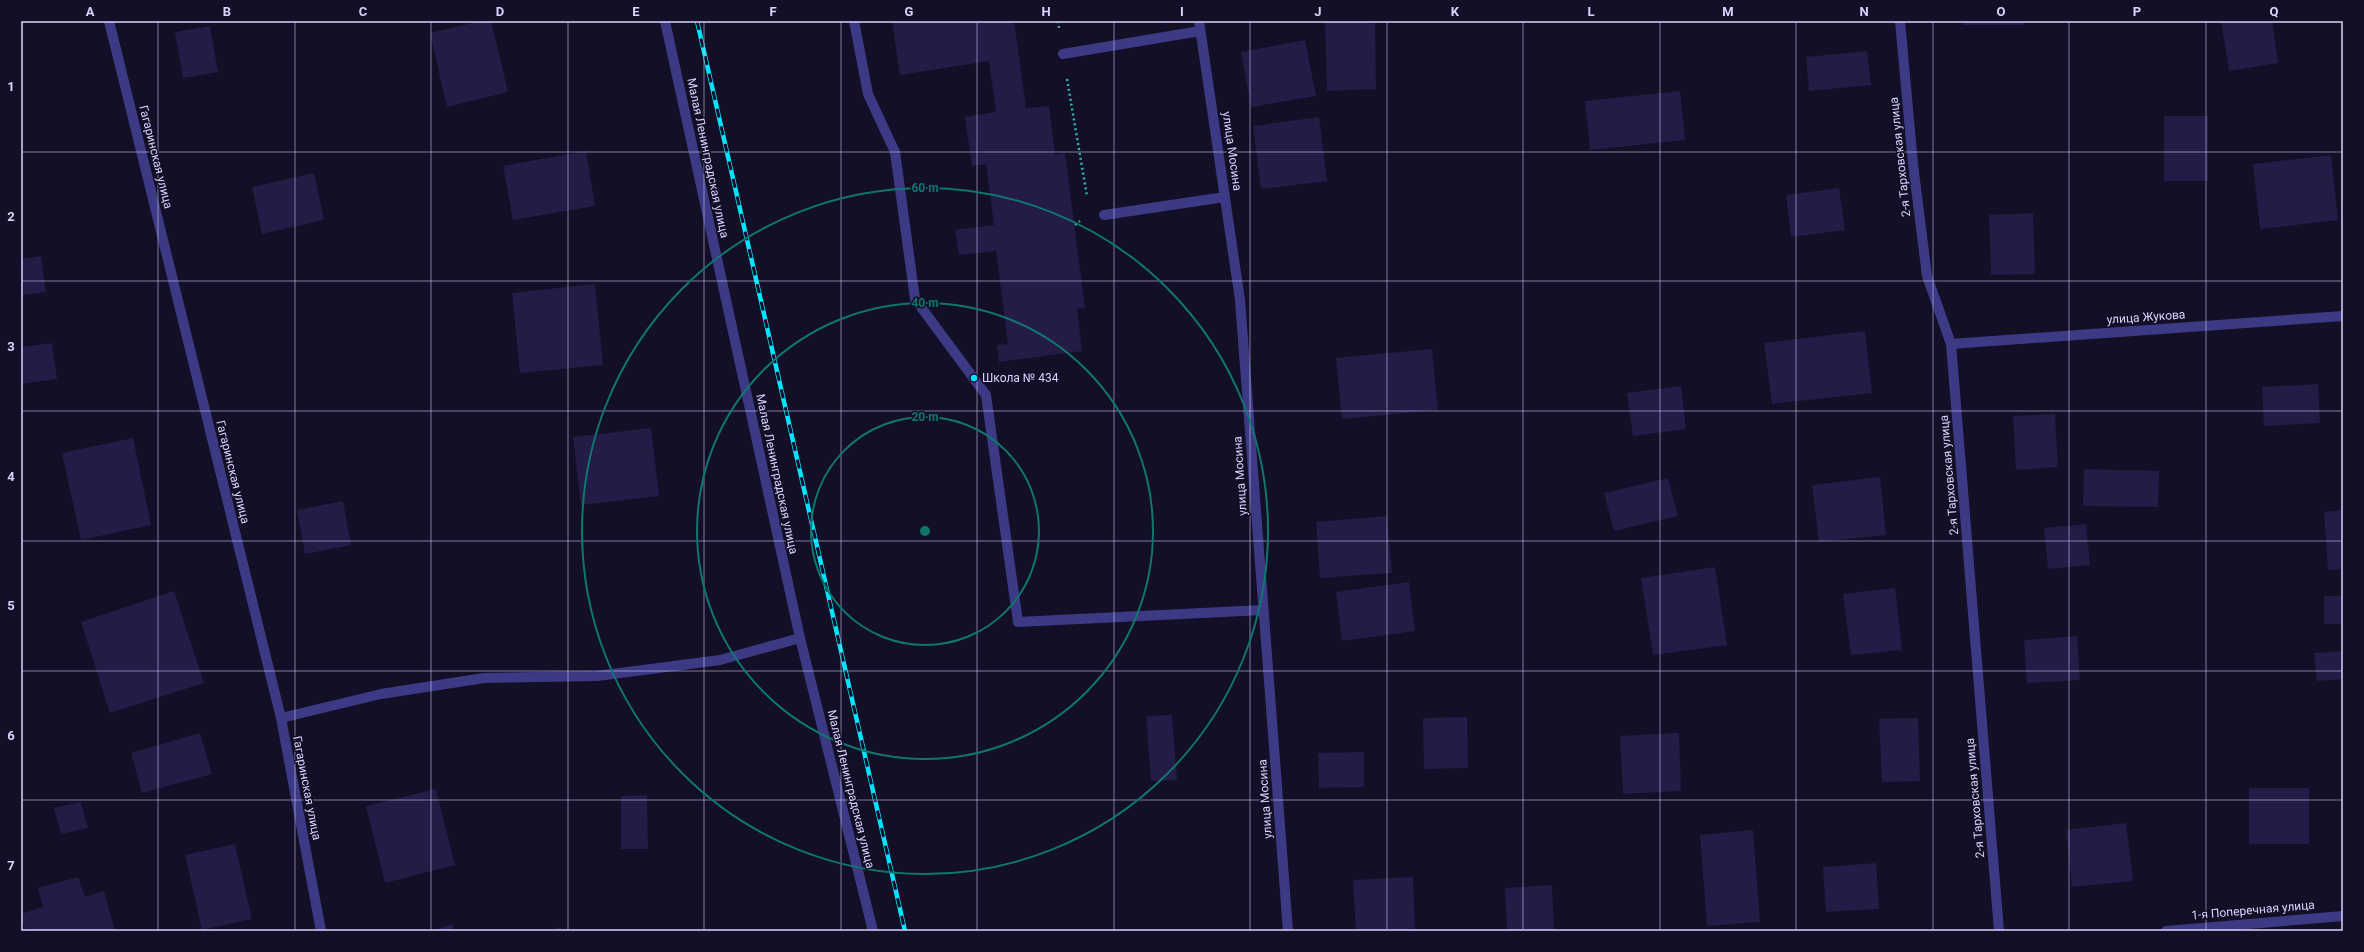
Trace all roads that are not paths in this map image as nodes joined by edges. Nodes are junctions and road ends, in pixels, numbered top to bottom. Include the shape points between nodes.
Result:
1 (109, 21) edge
2 (665, 21) edge
3 (854, 21) edge
4 (1199, 21) edge
5 (1900, 21) edge
6 (1200, 31) junction
7 (1063, 54) road end
8 (1225, 197) junction
9 (1104, 215) dead end
10 (2343, 316) edge
11 (1952, 344) junction
12 (1263, 610) junction
13 (800, 638) junction
14 (281, 718) junction
15 (2343, 916) edge
16 (321, 931) edge
17 (873, 931) edge
18 (1288, 931) edge
19 (1999, 931) edge
20 (2166, 931) edge

1 - 14 street, Гагаринская улица
2 - 13 street, Малая Ленинградская улица
3 - 12 street via 868,94 895,152 915,298 986,395 1018,622
4 - 6 street, улица Мосина
5 - 11 street, 2-я Тарховская улица via 1913,164 1927,276
6 - 7 street
6 - 8 street, улица Мосина
8 - 9 street
8 - 12 street, улица Мосина via 1240,300
10 - 11 street, улица Жукова
11 - 19 street, 2-я Тарховская улица
12 - 18 street, улица Мосина
13 - 14 street via 720,660 597,676 484,678 381,694
13 - 17 street, Малая Ленинградская улица
14 - 16 street, Гагаринская улица
15 - 20 street, 1-я Поперечная улица

